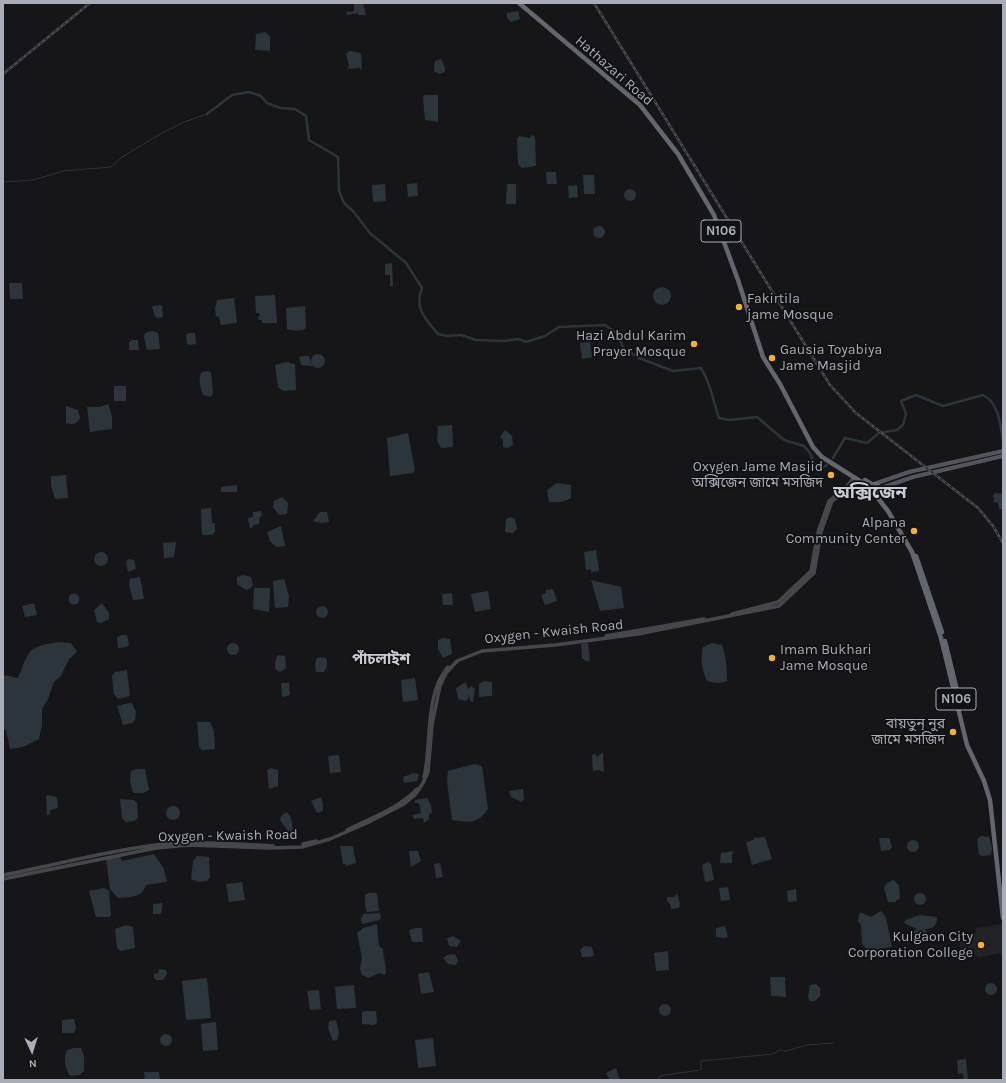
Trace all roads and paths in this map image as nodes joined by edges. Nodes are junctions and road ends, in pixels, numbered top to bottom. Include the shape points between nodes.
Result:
1 (519, 3) edge
2 (523, 3) edge
3 (1002, 451) edge
4 (1003, 457) edge
5 (856, 479) junction
6 (874, 488) junction
7 (3, 875) edge
8 (3, 879) edge
9 (1003, 904) edge
10 (1003, 918) edge

1 - 5 highway, Hathazari Road / N106 via 640,104 678,154 714,215 767,366 780,384 818,454
2 - 6 highway, Hathazari Road / N106 via 641,102 671,140 718,216 766,359 782,383 812,440 820,452 834,463
3 - 6 main road via 909,472
4 - 6 main road via 913,476
5 - 6 highway, Hathazari Road / N106
5 - 7 main road, Oxygen - Kwaish Road via 829,501 818,532 812,570 775,604 710,618 601,636 487,648 456,660 444,671 437,686 430,721 425,775 421,783 402,801 340,833 290,846 188,843 150,846
5 - 8 main road, Oxygen - Kwaish Road via 832,501 821,532 814,573 779,606 638,634 482,651 457,661 446,673 440,686 432,725 428,772 423,783 415,795 404,804 367,823 330,839 302,846 269,848 189,845 156,848
6 - 9 highway, N106 via 904,532 920,564 935,608 953,668 969,744 988,785 993,804
6 - 10 highway, N106 via 912,552 941,638 967,745 990,800

